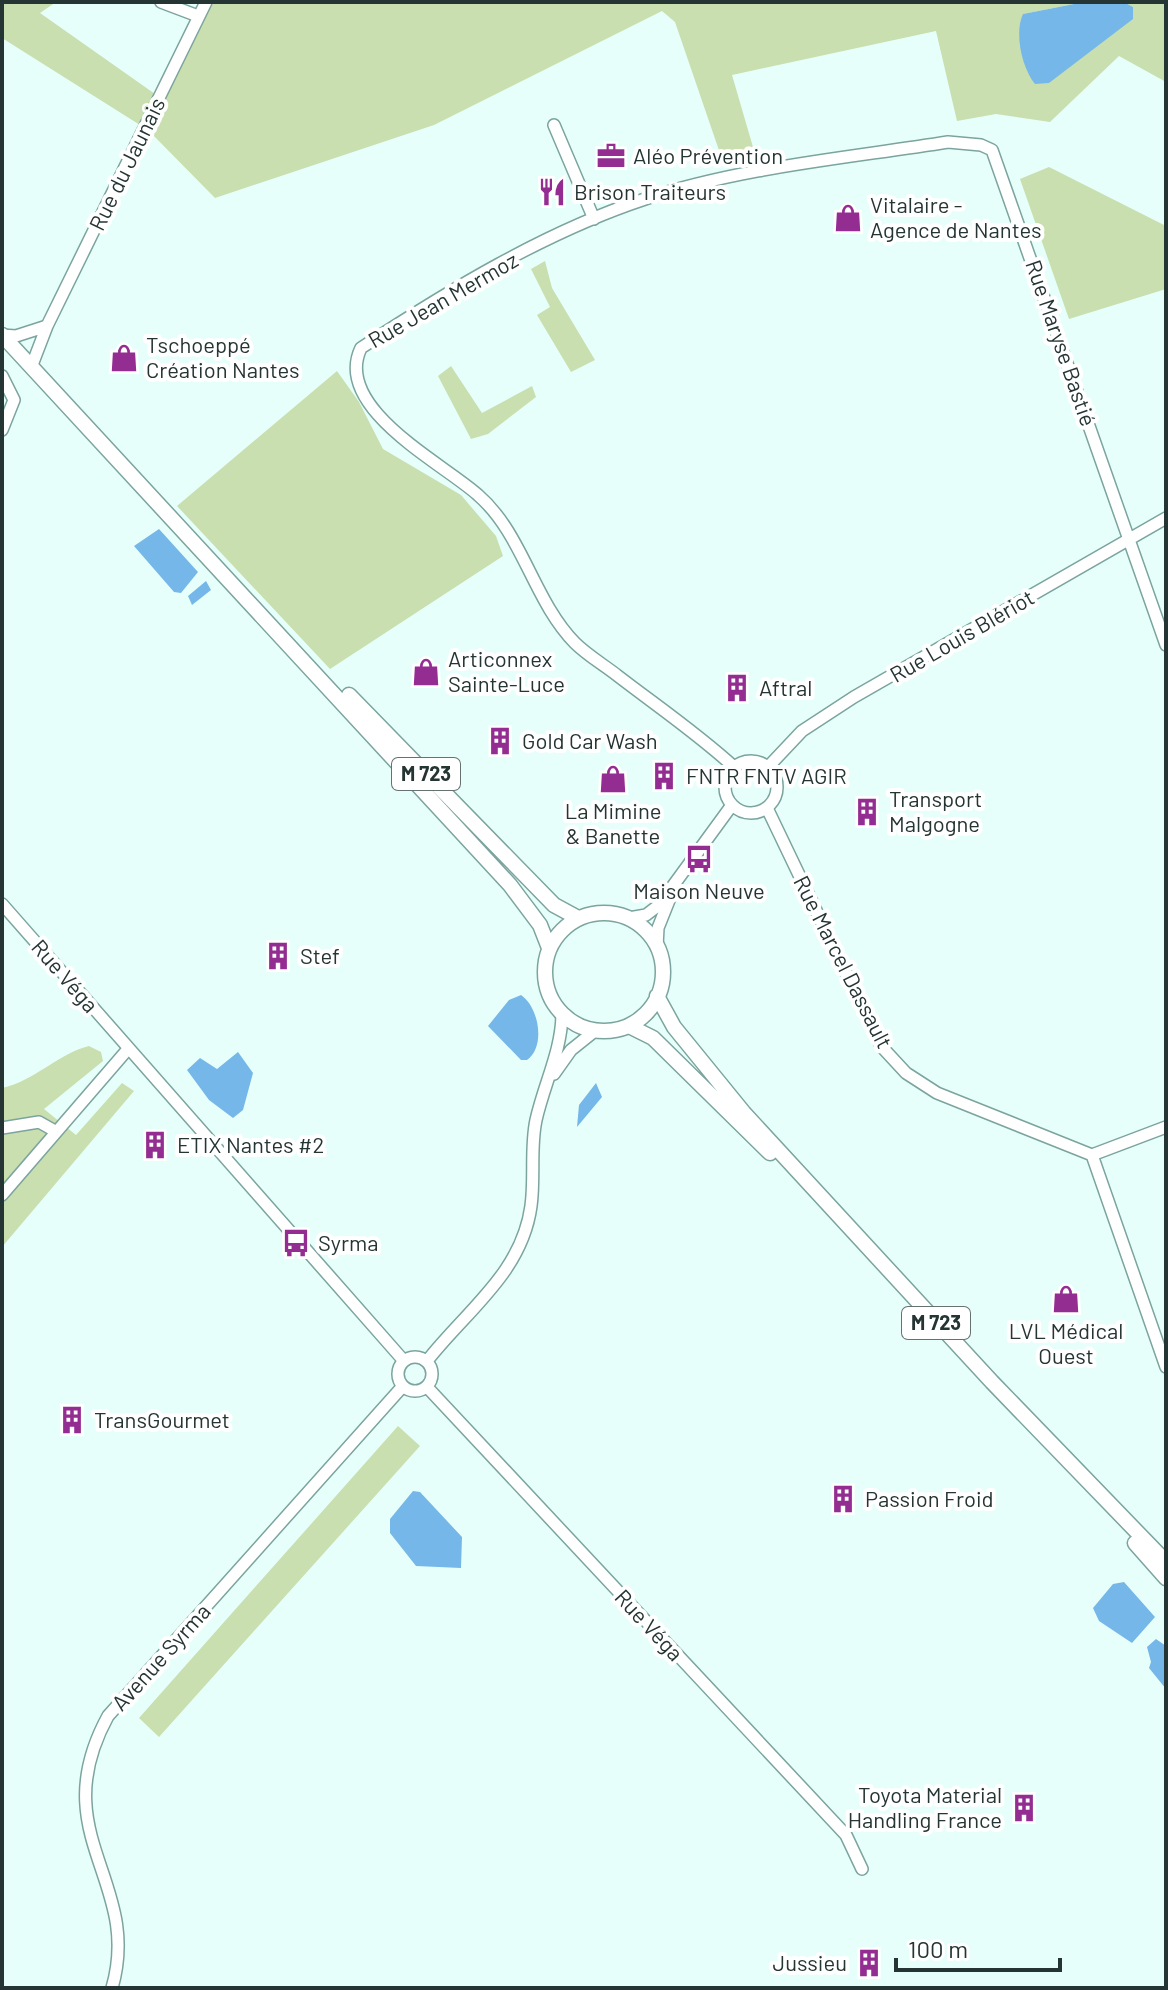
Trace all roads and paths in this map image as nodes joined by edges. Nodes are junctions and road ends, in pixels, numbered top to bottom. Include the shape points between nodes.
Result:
1 (161, 2) edge
2 (206, 2) edge
3 (198, 16) junction
4 (554, 125) dead end
5 (992, 150) joint
6 (594, 219) junction
7 (47, 326) junction
8 (2, 335) edge
9 (32, 365) junction
10 (2, 376) edge
11 (2, 430) edge
12 (1166, 518) edge
13 (1128, 538) junction
14 (274, 627) junction
15 (1166, 645) edge
16 (734, 767) junction
17 (768, 767) junction
18 (732, 805) junction
19 (767, 808) junction
20 (677, 883) junction
21 (2, 904) edge
22 (578, 918) junction
23 (629, 918) junction
24 (657, 947) junction
25 (549, 948) junction
26 (657, 996) junction
27 (562, 1013) junction
28 (629, 1026) junction
29 (596, 1030) junction
30 (132, 1053) junction
31 (546, 1084) junction
32 (1166, 1127) edge
33 (2, 1128) edge
34 (55, 1131) junction
35 (1092, 1155) junction
36 (2, 1195) edge
37 (880, 1263) junction
38 (404, 1361) junction
39 (427, 1361) junction
40 (1166, 1367) edge
41 (403, 1386) junction
42 (427, 1387) junction
43 (1090, 1487) junction
44 (1166, 1562) edge
45 (1166, 1578) edge
46 (862, 1869) dead end
47 (112, 1988) edge

1 - 3 street
2 - 3 street, Rue du Jaunais
3 - 7 street, Rue du Jaunais
4 - 6 street
5 - 6 street, Rue Jean Mermoz via 948,142 737,176 646,199
5 - 13 street, Rue Maryse Bastié
6 - 16 street, Rue Jean Mermoz via 402,321 361,348 356,371 369,402 392,430 482,498 575,643
7 - 8 street
7 - 9 street, Rue du Jaunais
8 - 9 main road, M 723
9 - 14 main road, M 723
10 - 11 street via 14,400
12 - 13 street, Rue Louis Blériot
13 - 15 street, Rue Maryse Bastié
13 - 17 street, Rue Louis Blériot via 854,697 802,731
14 - 22 main road, M 723 via 347,693 554,905
14 - 25 main road, M 723 via 510,885 540,925
16 - 17 street via 754,761
16 - 18 street via 725,785
17 - 19 street via 777,788
18 - 19 street via 745,813
18 - 20 street
19 - 35 street, Rue Marcel Dassault via 881,1046 906,1073 937,1093
20 - 23 street via 653,911
20 - 24 street via 661,917
21 - 30 street, Rue Véga
22 - 23 main road via 603,913
22 - 25 main road
23 - 24 main road
24 - 26 main road via 663,970
25 - 27 main road via 545,979
26 - 28 main road
26 - 37 main road, M 723 via 716,1080
27 - 29 main road
27 - 31 street via 561,1040
28 - 29 main road
28 - 37 main road, M 723 via 653,1038 683,1066
29 - 31 street via 571,1050
30 - 34 street
30 - 38 street, Rue Véga
31 - 39 street via 534,1132 531,1205 518,1252 500,1280
32 - 35 street
33 - 34 street via 39,1122
34 - 36 street
35 - 40 street
37 - 43 main road, M 723
38 - 39 street
38 - 41 street via 398,1370
39 - 42 street via 432,1377
41 - 42 street via 412,1391
41 - 47 street, Avenue Syrma via 108,1716 97,1737 83,1805 117,1918 119,1957
42 - 46 street, Rue Véga via 846,1835
43 - 44 main road, M 723
43 - 45 main road, M 723

